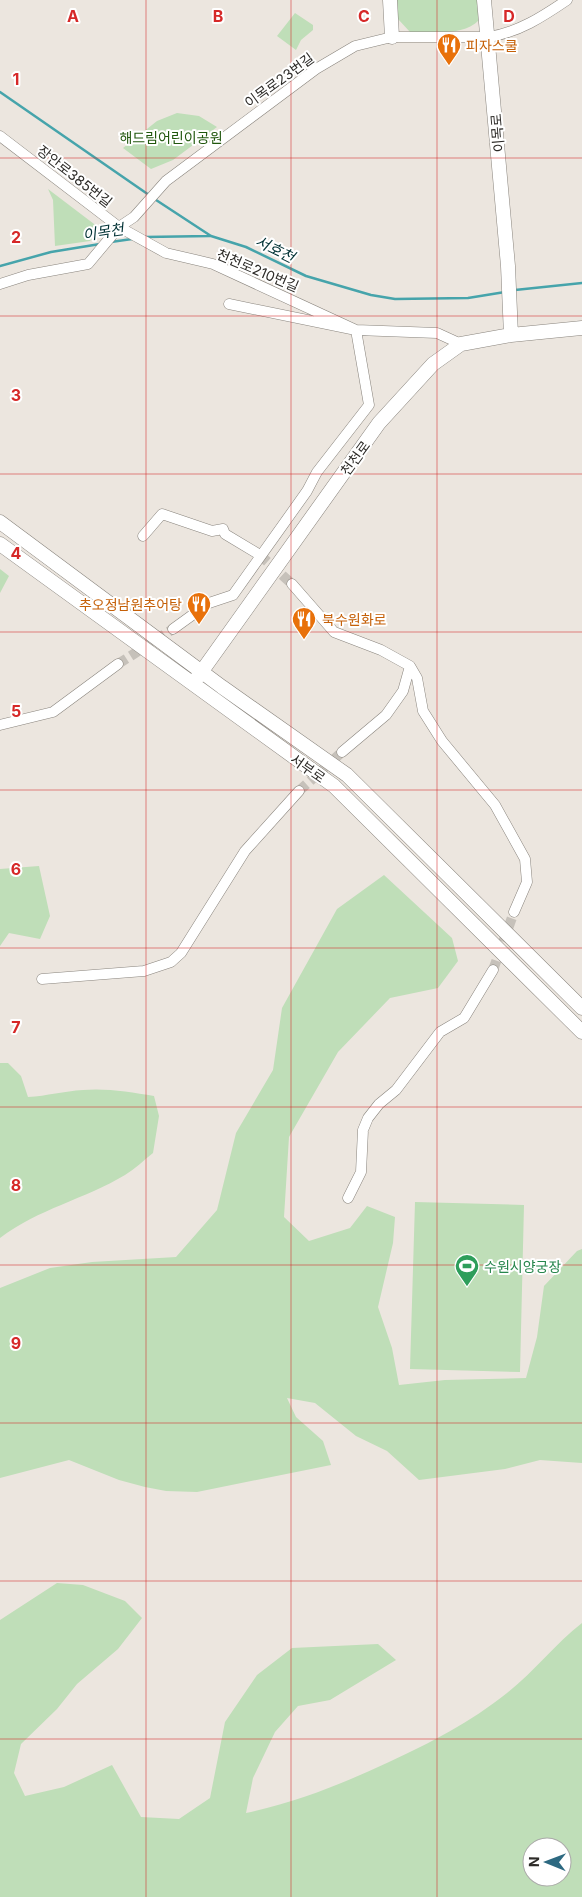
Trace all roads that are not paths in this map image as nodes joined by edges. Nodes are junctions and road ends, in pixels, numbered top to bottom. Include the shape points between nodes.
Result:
1 (390, 0) edge
2 (484, 0) edge
3 (567, 0) edge
4 (392, 37) junction
5 (489, 37) junction
6 (0, 136) edge
7 (119, 227) junction
8 (0, 284) edge
9 (229, 304) dead end
10 (582, 328) edge
11 (356, 330) junction
12 (511, 335) junction
13 (462, 344) junction
14 (0, 522) edge
15 (143, 536) dead end
16 (0, 544) edge
17 (260, 555) junction
18 (292, 584) tunnel mouth
19 (173, 629) tunnel mouth
20 (118, 664) tunnel mouth
21 (410, 666) junction
22 (201, 672) junction
23 (192, 684) junction
24 (0, 725) edge
25 (342, 752) tunnel mouth
26 (299, 791) tunnel mouth
27 (514, 912) tunnel mouth
28 (493, 970) tunnel mouth
29 (42, 979) dead end
30 (582, 1008) edge
31 (582, 1032) edge
32 (348, 1198) dead end

1 - 4 main road
2 - 5 main road, 이목로
3 - 5 street, 이목로23번길 via 535,22 504,35
4 - 5 street, 이목로23번길
4 - 7 street, 이목로23번길 via 354,46 316,69 166,181 138,212
5 - 12 main road, 이목로
6 - 7 street, 장안로385번길
7 - 8 street via 88,264 28,275
7 - 11 street, 천천로210번길 via 166,253 213,264
9 - 11 street, 천천로210번길
10 - 12 main road, 천천로
11 - 13 street, 천천로210번길 via 437,333
11 - 17 street via 368,405
12 - 13 main road, 천천로
13 - 22 main road, 천천로 via 433,364 379,423
14 - 22 main road, 서부로
15 - 17 street via 162,514 212,531 223,529 225,534
16 - 23 main road, 서부로
17 - 19 street via 234,595 209,604
18 - 21 street via 334,632 381,650
20 - 24 street via 53,712
21 - 25 street via 403,691 386,715
21 - 27 street via 417,678 423,711 442,741 495,805 525,859 527,882
22 - 23 main road, 천천로
22 - 30 main road, 서부로 via 347,775
23 - 31 main road, 서부로 via 334,786
26 - 29 street via 245,851 181,953 171,962 144,970
28 - 32 street via 464,1018 440,1032 396,1090 368,1118 361,1172

